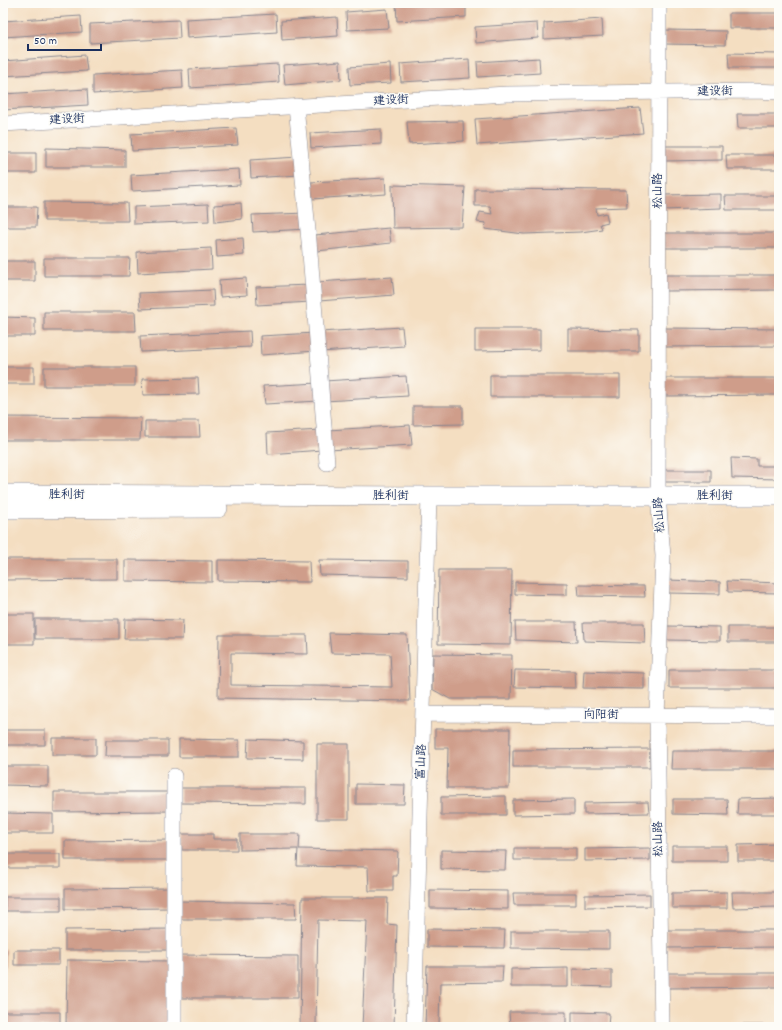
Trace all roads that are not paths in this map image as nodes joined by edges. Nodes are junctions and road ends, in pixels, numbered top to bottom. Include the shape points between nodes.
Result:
1 (659, 3) edge
2 (659, 92) junction
3 (779, 92) edge
4 (296, 106) junction
5 (3, 124) edge
6 (327, 463) dead end
7 (3, 494) edge
8 (779, 496) edge
9 (430, 502) junction
10 (658, 502) junction
11 (779, 508) edge
12 (3, 509) edge
13 (423, 714) junction
14 (658, 716) junction
15 (779, 716) edge
16 (174, 776) dead end
17 (174, 1027) edge
18 (414, 1027) edge
19 (662, 1027) edge

1 - 2 street, 松山路
2 - 3 street, 建设街
2 - 4 street, 建设街 via 507,94
2 - 10 street, 松山路
4 - 5 street, 建设街
4 - 6 street
7 - 9 main road, 胜利街
8 - 10 main road, 胜利街
9 - 10 main road, 胜利街
9 - 12 main road, 胜利街
9 - 13 street, 富山路
10 - 11 main road, 胜利街
10 - 14 street, 松山路 via 663,556
13 - 14 street, 向阳街
13 - 18 street, 富山路
14 - 15 street, 向阳街
14 - 19 street, 松山路
16 - 17 street

